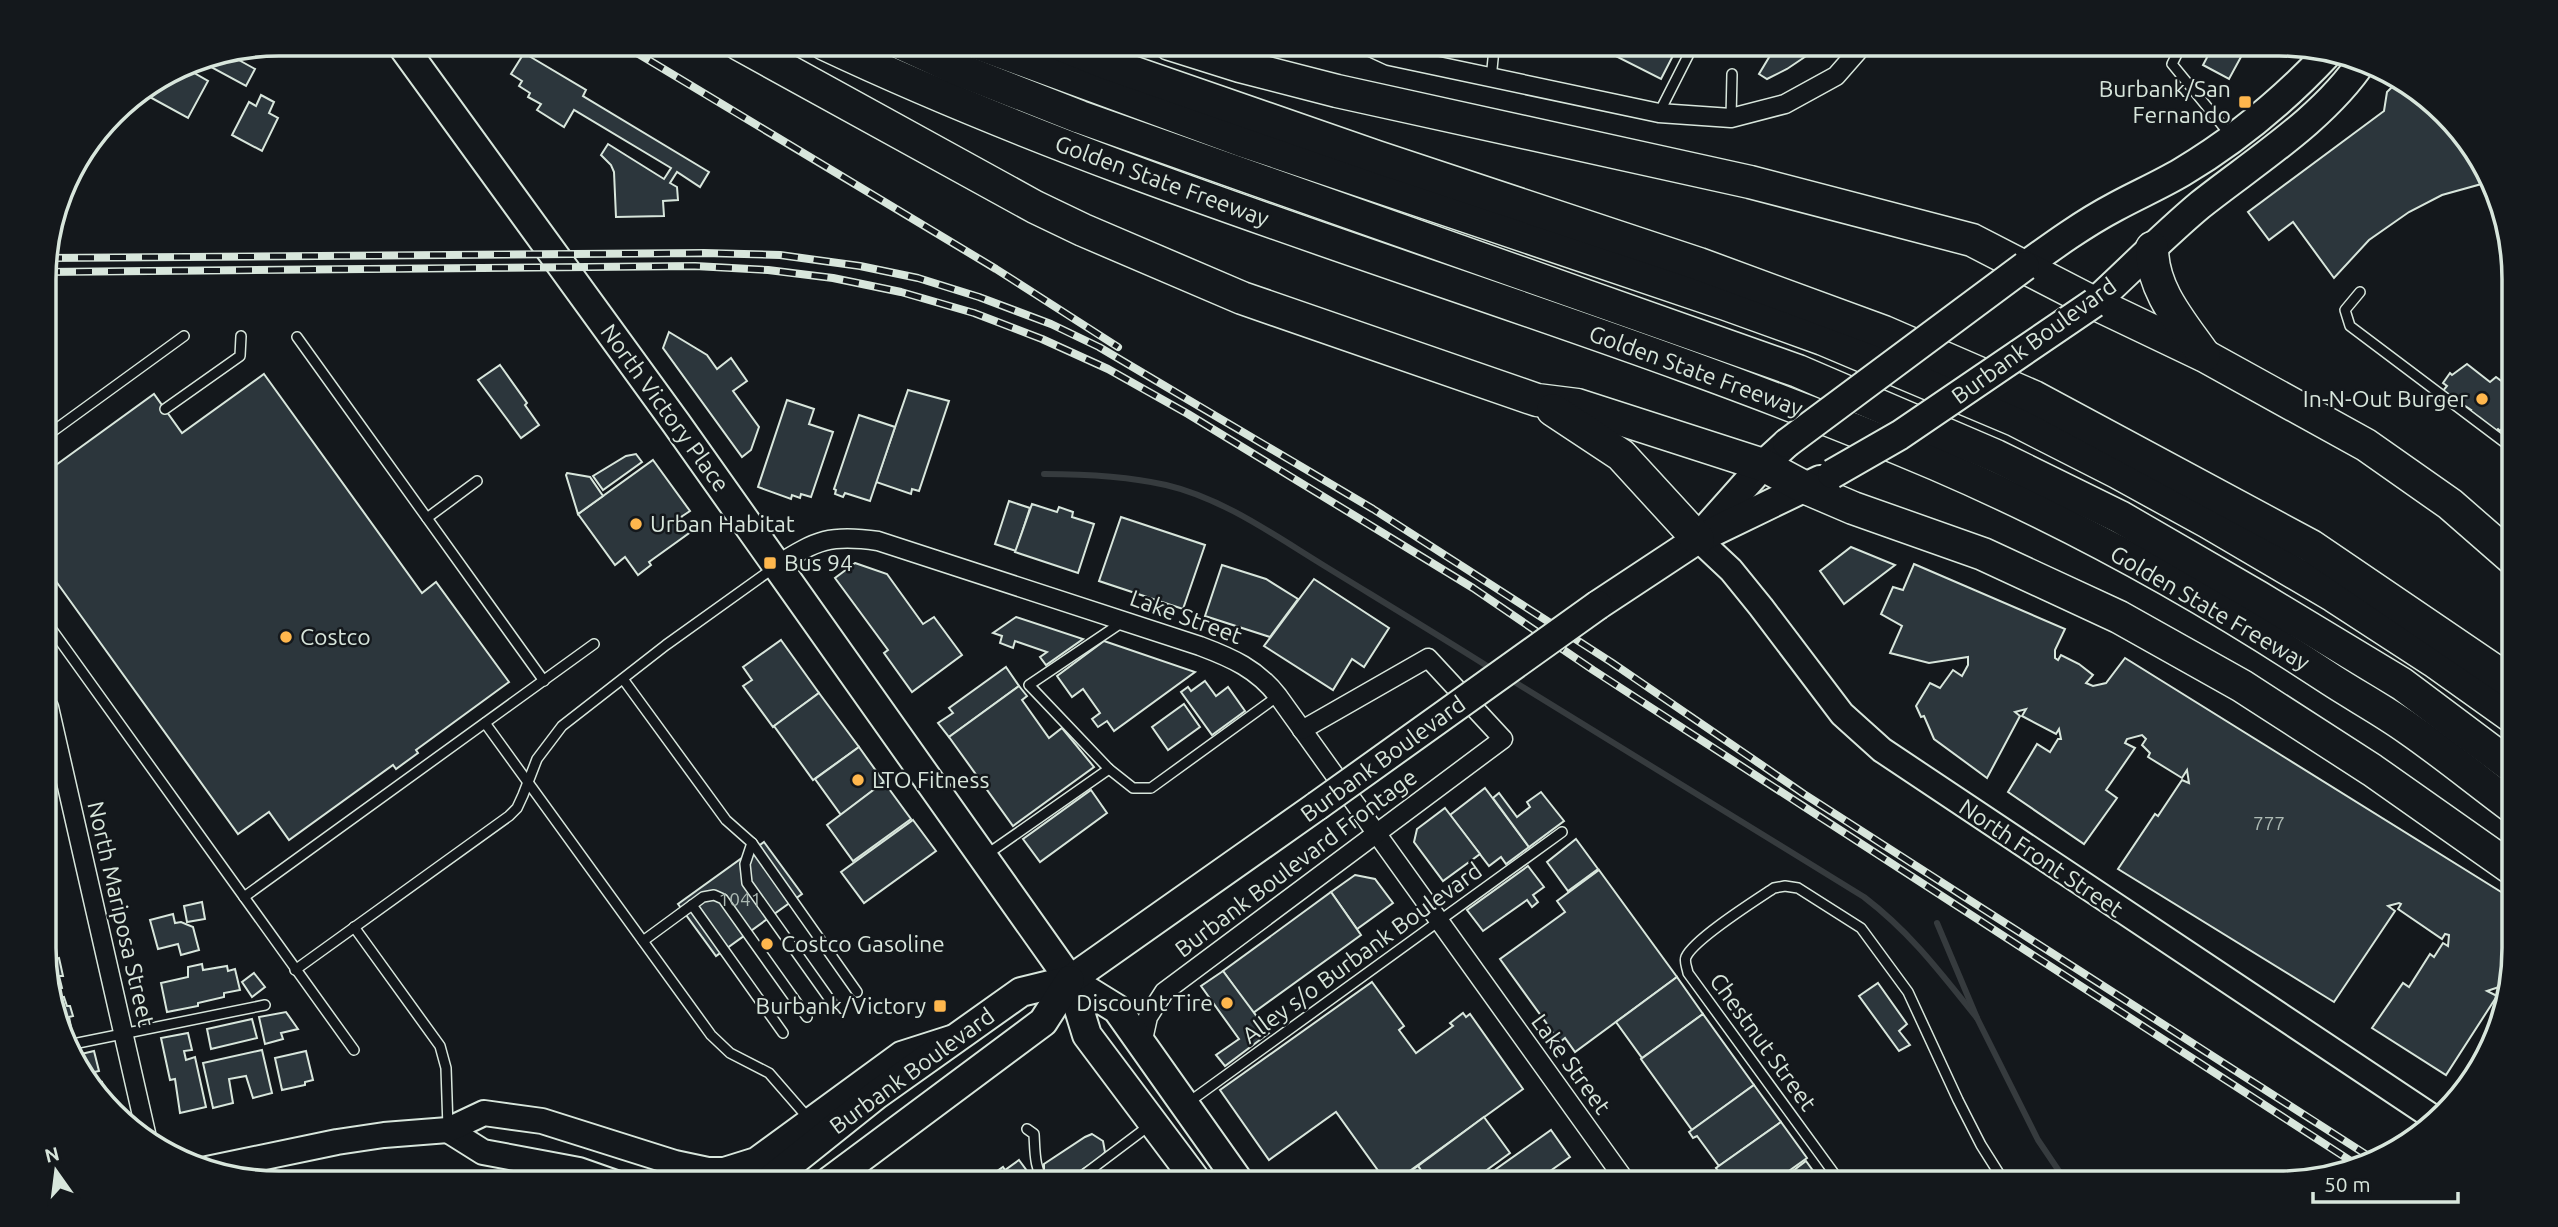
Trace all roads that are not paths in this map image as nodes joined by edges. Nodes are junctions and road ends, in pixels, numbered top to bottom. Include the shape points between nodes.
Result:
1 (410, 56) edge
2 (761, 56) edge
3 (851, 56) edge
4 (929, 56) edge
5 (1012, 56) edge
6 (1089, 56) edge
7 (1208, 56) edge
8 (1390, 56) edge
9 (1493, 56) edge
10 (1688, 56) edge
11 (1854, 56) edge
12 (2176, 56) edge
13 (2317, 60) edge
14 (2355, 70) edge
15 (1732, 74) dead end
16 (1491, 79) junction
17 (1659, 113) junction
18 (1731, 118) junction
19 (2232, 137) junction
20 (2152, 248) junction
21 (2025, 267) junction
22 (2360, 292) dead end
23 (2094, 303) junction
24 (184, 335) dead end
25 (241, 336) dead end
26 (297, 337) dead end
27 (2205, 356) junction
28 (1538, 400) junction
29 (165, 409) dead end
30 (56, 429) edge
31 (2502, 440) edge
32 (1763, 465) junction
33 (477, 481) dead end
34 (1804, 487) junction
35 (427, 518) junction
36 (1698, 539) junction
37 (2502, 550) edge
38 (777, 565) junction
39 (1125, 620) junction
40 (56, 635) edge
41 (594, 644) dead end
42 (2502, 676) edge
43 (623, 679) junction
44 (544, 681) junction
45 (1278, 696) junction
46 (2502, 710) edge
47 (485, 723) junction
48 (1302, 730) junction
49 (56, 738) edge
50 (2502, 759) edge
51 (1109, 769) junction
52 (528, 782) junction
53 (2502, 799) edge
54 (1562, 832) dead end
55 (1375, 835) junction
56 (752, 843) junction
57 (982, 858) junction
58 (2502, 862) edge
59 (244, 897) junction
60 (692, 905) junction
61 (1439, 921) junction
62 (355, 927) junction
63 (643, 941) junction
64 (295, 970) junction
65 (1070, 981) junction
66 (857, 992) dead end
67 (833, 1004) dead end
68 (265, 1005) dead end
69 (807, 1017) dead end
70 (783, 1033) dead end
71 (124, 1034) junction
72 (958, 1037) junction
73 (78, 1043) edge
74 (1142, 1044) junction
75 (354, 1050) dead end
76 (1185, 1105) junction
77 (2428, 1114) edge
78 (810, 1120) junction
79 (1153, 1122) junction
80 (144, 1126) edge
81 (1027, 1129) dead end
82 (448, 1130) junction
83 (227, 1165) edge
84 (582, 1171) edge
85 (781, 1171) edge
86 (843, 1171) edge
87 (1039, 1171) edge
88 (1089, 1171) edge
89 (1189, 1171) edge
90 (1232, 1171) edge
91 (1618, 1171) edge
92 (1832, 1171) edge
93 (1997, 1171) edge

1 - 38 main road, North Victory Place
2 - 28 highway via 1083,230 1254,303
3 - 53 highway, Golden State Freeway via 1063,146 1776,398 1941,466 2058,522 2259,632 2407,727
4 - 50 highway via 1080,117 1798,372 1996,456 2120,517 2258,597 2402,684
5 - 46 highway via 1241,141 1799,330 2015,420 2129,478 2322,589
6 - 42 highway via 1724,273 1884,332 2035,397 2311,546
7 - 21 highway via 1337,91 1848,207 1972,240
8 - 16 street
9 - 16 lane
10 - 17 lane
11 - 18 street via 1836,76 1785,104
12 - 19 lane via 2172,64
13 - 19 main road, Burbank Boulevard via 2280,99
14 - 20 main road, Burbank Boulevard via 2323,106
15 - 18 lane
16 - 17 street
17 - 18 street
19 - 21 main road, Burbank Boulevard via 2182,173 2060,240
20 - 23 main road, Burbank Boulevard
20 - 27 highway via 2152,268 2164,297
21 - 23 highway
21 - 32 main road, Burbank Boulevard, bridge
22 - 31 lane via 2345,310 2350,326
23 - 27 highway
23 - 34 main road, Burbank Boulevard, bridge via 1900,435
24 - 30 lane
25 - 29 lane via 240,356
26 - 35 lane
27 - 37 highway via 2367,445
28 - 32 highway via 1577,405
28 - 36 highway via 1621,455
32 - 34 highway
32 - 36 main road, Burbank Boulevard
33 - 35 lane
34 - 36 main road, Burbank Boulevard
34 - 58 highway via 1983,554 2119,617 2242,686
35 - 44 lane
36 - 65 main road, Burbank Boulevard, bridge via 1636,578
36 - 77 main road, North Front Street via 1731,570 1842,714 1882,750
38 - 39 street, Lake Street via 824,539 878,541
38 - 43 lane
38 - 57 main road, North Victory Place
39 - 45 street, Lake Street via 1245,665
39 - 51 lane via 1029,685
40 - 59 lane
41 - 44 lane
43 - 52 lane via 552,736
43 - 56 lane via 726,820
44 - 47 lane
45 - 48 street, Lake Street
45 - 51 lane via 1151,788 1133,788
47 - 52 lane
47 - 59 lane
48 - 55 street, Lake Street
48 - 55 street, Burbank Boulevard Frontage via 1428,658 1503,738
49 - 71 street, North Mariposa Street
51 - 57 lane
52 - 62 lane via 509,816
52 - 63 lane
54 - 61 lane, Alley s/o Burbank Boulevard
55 - 61 street, Lake Street
55 - 74 street, Burbank Boulevard Frontage via 1164,992 1148,1017
56 - 66 lane
56 - 67 lane via 745,864 747,883
57 - 65 main road, North Victory Place
59 - 64 lane
60 - 63 lane
60 - 69 lane via 709,895 723,899
60 - 70 lane
61 - 76 lane, Alley s/o Burbank Boulevard
61 - 91 street, Lake Street
62 - 64 lane
62 - 82 lane via 440,1046 445,1060
63 - 78 lane via 720,1045 769,1073
64 - 75 lane
65 - 72 main road, Burbank Boulevard via 1021,992
65 - 74 main road via 1117,1009
65 - 79 main road via 1087,1035
65 - 86 main road, Burbank Boulevard via 1043,1022
68 - 71 lane
71 - 73 lane
71 - 80 street, North Mariposa Street
72 - 78 main road via 901,1054
72 - 85 main road, Burbank Boulevard
74 - 76 main road
76 - 90 main road
78 - 82 main road via 756,1160 724,1170 690,1167 511,1115 484,1114
79 - 88 lane
79 - 89 main road
81 - 87 lane via 1034,1134
82 - 83 main road via 348,1140
82 - 84 main road via 483,1152
92 - 93 lane, Chestnut Street via 1688,973 1685,960 1717,927 1774,888 1798,888 1861,928 1908,992 1958,1100

